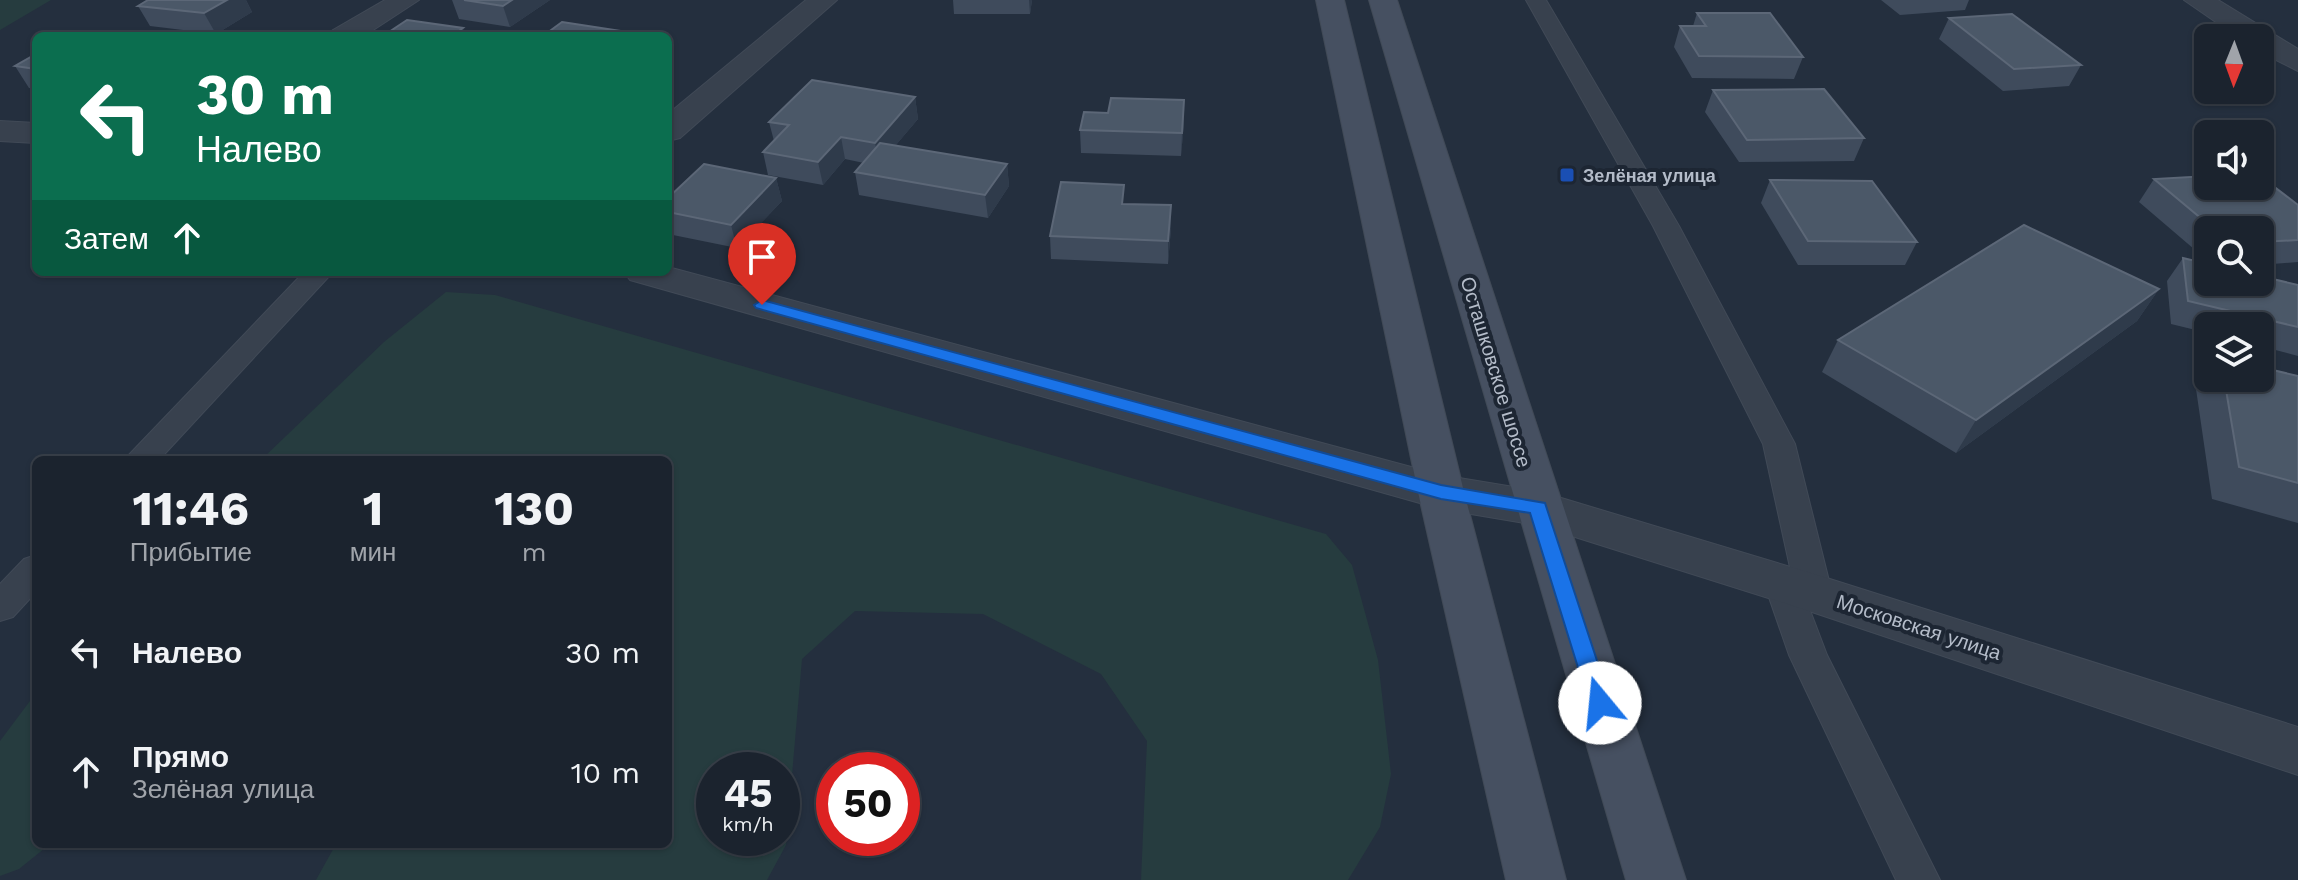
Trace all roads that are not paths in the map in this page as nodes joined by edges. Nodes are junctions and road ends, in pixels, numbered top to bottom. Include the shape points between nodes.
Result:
1 (405, 0) edge
2 (823, 0) edge
3 (1330, 0) edge
4 (1383, 0) edge
5 (1536, 0) edge
6 (2198, 0) edge
7 (2237, 24) edge
8 (350, 32) edge
9 (2274, 47) edge
10 (2298, 62) edge
11 (672, 128) edge
12 (0, 131) edge
13 (32, 133) edge
14 (315, 276) edge
15 (658, 276) edge
16 (144, 456) edge
17 (1441, 492) junction
18 (1538, 508) junction
19 (32, 573) edge
20 (1798, 588) junction
21 (0, 607) edge
22 (2298, 751) edge
23 (1536, 880) edge
24 (1656, 880) edge
25 (1918, 880) edge

1 - 8 street
2 - 11 street
3 - 17 main road
4 - 18 main road, Осташковское шоссе
5 - 20 lane via 1666,226 1779,444
6 - 7 street
9 - 10 street
12 - 13 street
14 - 16 lane
15 - 17 street
17 - 18 street, Московская улица
17 - 23 main road
18 - 20 street, Московская улица
18 - 24 main road, Осташковское шоссе
19 - 21 lane
20 - 22 street, Московская улица
20 - 25 lane via 1808,655

